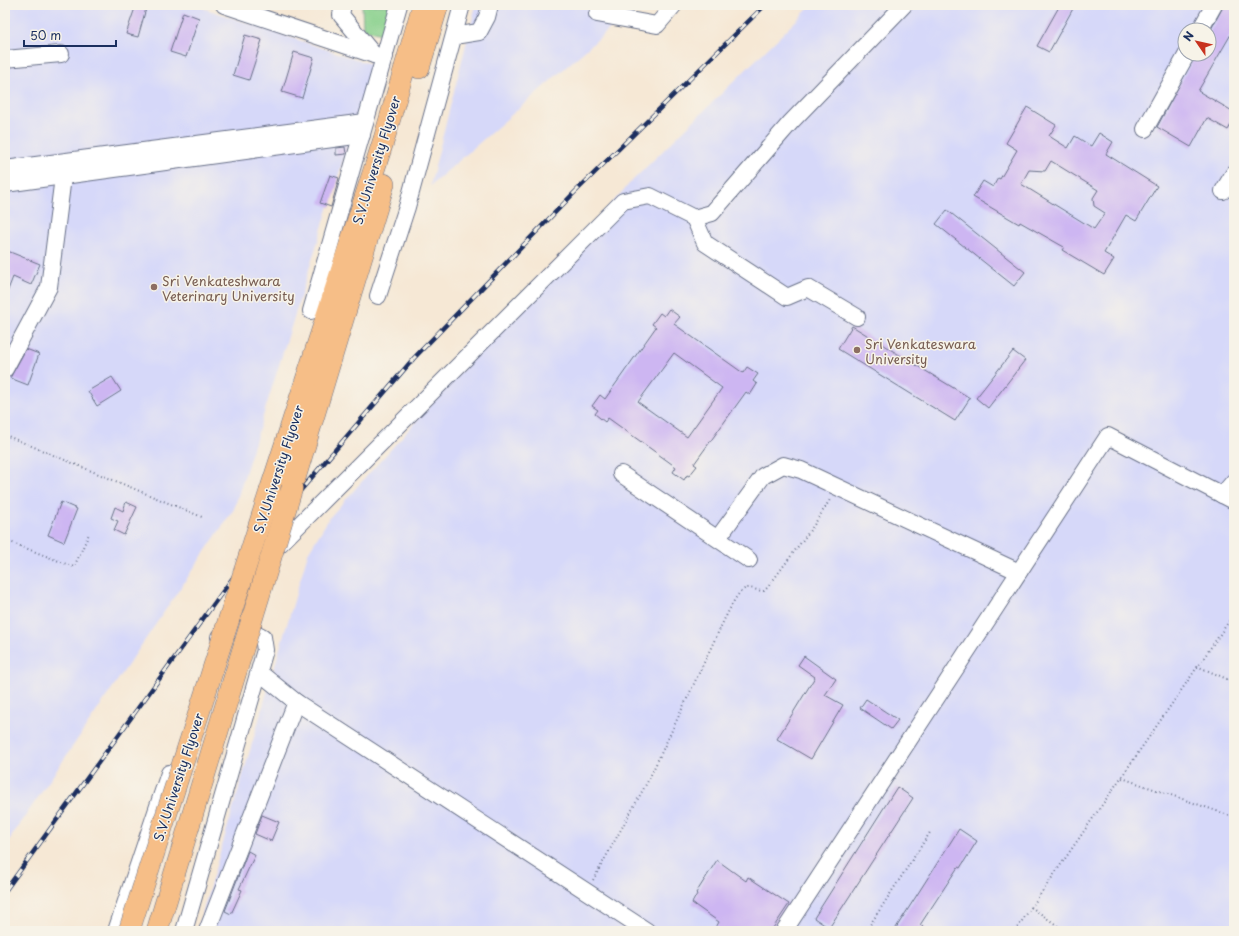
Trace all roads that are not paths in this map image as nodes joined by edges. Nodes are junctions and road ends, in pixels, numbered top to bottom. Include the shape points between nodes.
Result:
1 (343, 5) edge
2 (399, 5) edge
3 (423, 5) edge
4 (438, 5) edge
5 (462, 5) edge
6 (490, 5) edge
7 (674, 5) edge
8 (904, 5) edge
9 (1214, 5) edge
10 (230, 6) edge
11 (596, 14) dead end
12 (1204, 22) edge
13 (454, 36) junction
14 (61, 54) dead end
15 (379, 56) junction
16 (5, 59) edge
17 (1183, 62) edge
18 (363, 129) junction
19 (1145, 129) dead end
20 (5, 169) edge
21 (1234, 173) edge
22 (63, 177) junction
23 (5, 184) edge
24 (1223, 191) dead end
25 (694, 218) junction
26 (378, 296) dead end
27 (312, 311) dead end
28 (857, 317) dead end
29 (5, 369) edge
30 (621, 474) dead end
31 (1234, 481) edge
32 (1228, 498) edge
33 (718, 538) junction
34 (748, 560) dead end
35 (1019, 572) junction
36 (223, 631) junction
37 (260, 673) junction
38 (296, 702) junction
39 (116, 931) edge
40 (129, 931) edge
41 (157, 931) edge
42 (184, 931) edge
43 (207, 931) edge
44 (647, 931) edge
45 (784, 931) edge

1 - 15 street via 341,15
2 - 15 street
3 - 40 main road, S.V.University Flyover, bridge via 384,139
4 - 41 main road, S.V.University Flyover, bridge
5 - 13 street
6 - 13 street via 479,32
7 - 11 street via 657,25
8 - 25 street via 791,122 712,213
9 - 12 street
10 - 15 street
13 - 26 street via 407,207
14 - 16 street
15 - 18 street
17 - 19 street
18 - 20 street
18 - 22 street
18 - 27 street
21 - 24 street
22 - 23 street
22 - 29 street via 49,287
25 - 28 street via 705,243 787,297 808,288
25 - 36 street via 650,196 623,201 241,584 231,602
30 - 33 street
31 - 32 street
32 - 35 street via 1108,436
33 - 34 street
33 - 35 street via 763,476 783,465 801,470
35 - 45 street
36 - 37 street via 238,629 255,632 263,638 265,650
36 - 39 street via 213,646 197,690
37 - 38 street
37 - 42 street
38 - 43 street
38 - 44 street

